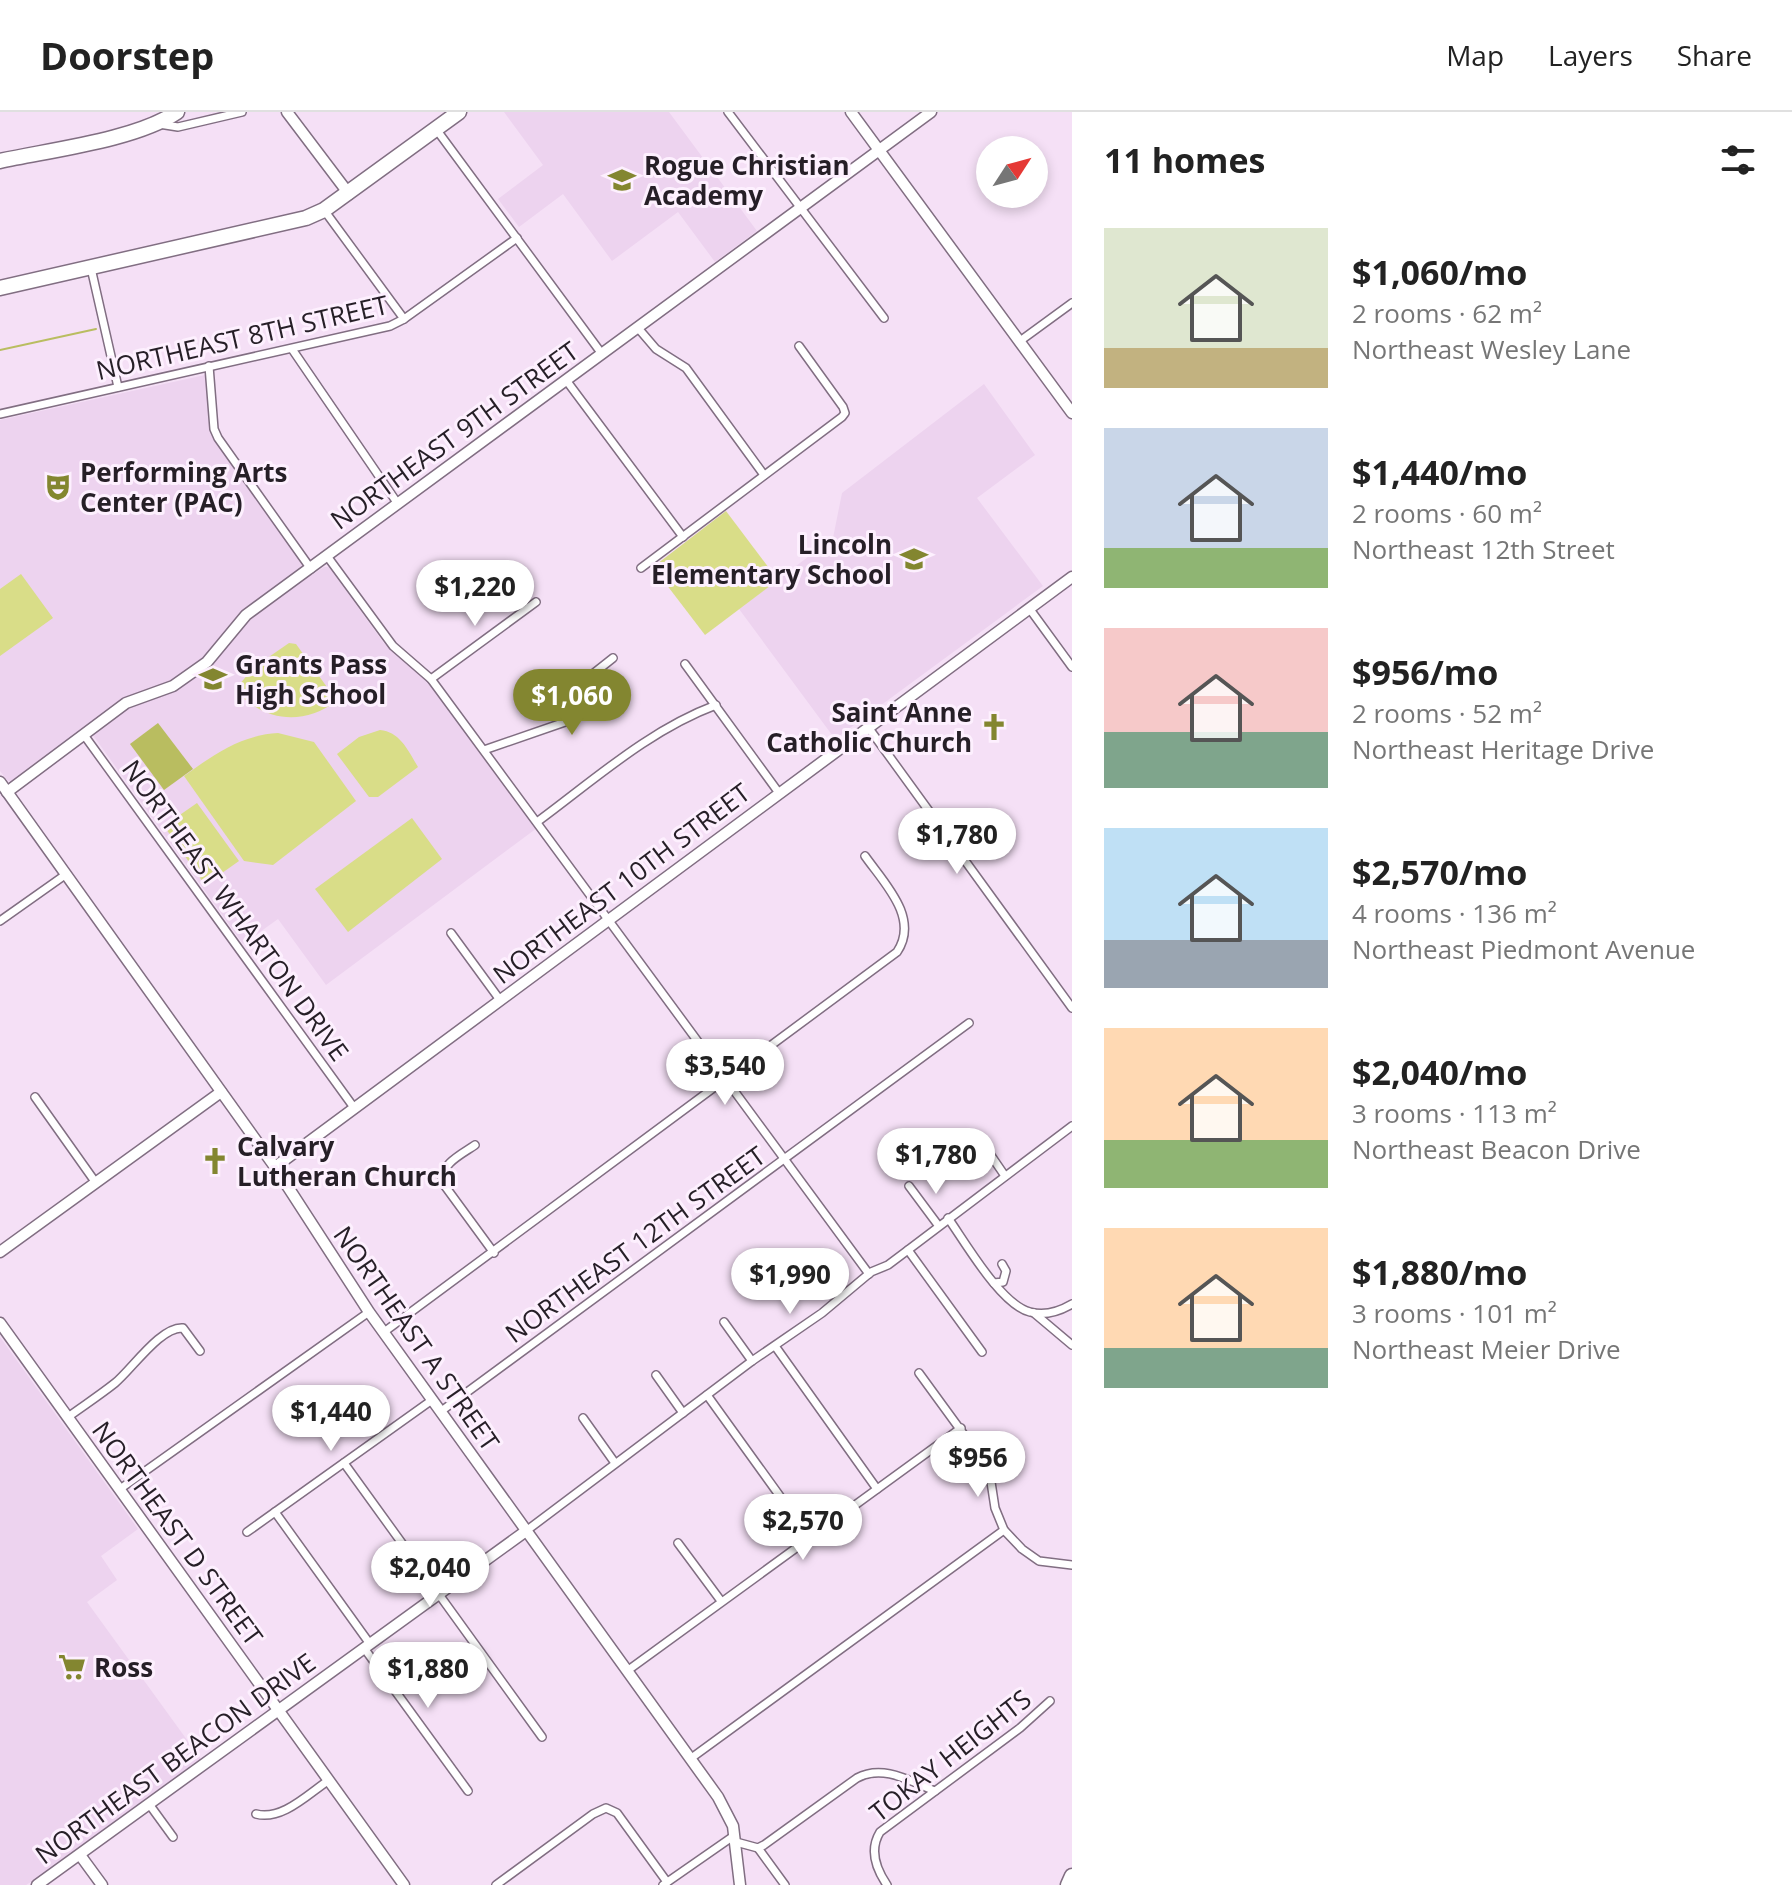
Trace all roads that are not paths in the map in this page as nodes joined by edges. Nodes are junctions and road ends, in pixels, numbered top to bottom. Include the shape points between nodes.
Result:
1 (177, 112) edge
2 (242, 112) edge
3 (287, 112) edge
4 (459, 112) edge
5 (728, 112) edge
6 (851, 112) edge
7 (931, 112) edge
8 (159, 124) junction
9 (436, 129) junction
10 (879, 150) junction
11 (0, 161) edge
12 (349, 194) junction
13 (799, 209) junction
14 (324, 210) junction
15 (517, 238) junction
16 (91, 268) junction
17 (0, 288) edge
18 (1072, 303) edge
19 (884, 318) dead end
20 (404, 319) junction
21 (638, 328) junction
22 (1020, 341) junction
23 (799, 346) dead end
24 (292, 349) junction
25 (602, 354) junction
26 (209, 366) junction
27 (566, 380) junction
28 (118, 387) junction
29 (1072, 413) edge
30 (0, 414) edge
31 (764, 475) junction
32 (398, 504) junction
33 (683, 537) junction
34 (327, 556) junction
35 (641, 568) dead end
36 (311, 569) junction
37 (1072, 577) edge
38 (536, 602) dead end
39 (1029, 608) junction
40 (613, 658) dead end
41 (685, 664) dead end
42 (1072, 667) edge
43 (431, 679) junction
44 (716, 705) junction
45 (868, 727) junction
46 (84, 735) junction
47 (484, 750) junction
48 (0, 782) edge
49 (7, 792) junction
50 (779, 793) junction
51 (537, 822) junction
52 (865, 856) dead end
53 (65, 875) junction
54 (609, 920) junction
55 (0, 921) edge
56 (451, 933) dead end
57 (500, 1000) junction
58 (1072, 1008) edge
59 (969, 1023) dead end
60 (724, 1080) junction
61 (221, 1092) junction
62 (35, 1097) dead end
63 (355, 1109) junction
64 (1072, 1126) edge
65 (977, 1135) dead end
66 (475, 1145) dead end
67 (783, 1159) junction
68 (275, 1167) junction
69 (1005, 1176) junction
70 (96, 1183) junction
71 (909, 1186) dead end
72 (948, 1218) junction
73 (938, 1225) junction
74 (908, 1250) junction
75 (0, 1252) edge
76 (494, 1253) junction
77 (1002, 1264) dead end
78 (869, 1274) junction
79 (994, 1283) junction
80 (1072, 1304) edge
81 (369, 1312) junction
82 (1034, 1313) junction
83 (724, 1322) dead end
84 (0, 1323) edge
85 (384, 1332) junction
86 (1072, 1345) edge
87 (775, 1346) junction
88 (200, 1351) dead end
89 (982, 1352) dead end
90 (752, 1361) junction
91 (919, 1373) dead end
92 (656, 1375) dead end
93 (707, 1395) junction
94 (432, 1400) junction
95 (440, 1412) junction
96 (683, 1413) junction
97 (68, 1417) junction
98 (583, 1418) dead end
99 (961, 1428) junction
100 (344, 1463) junction
101 (615, 1463) junction
102 (120, 1489) junction
103 (877, 1489) junction
104 (275, 1512) junction
105 (1004, 1530) junction
106 (526, 1531) junction
107 (247, 1532) dead end
108 (810, 1538) junction
109 (678, 1543) dead end
110 (1072, 1565) edge
111 (439, 1594) junction
112 (721, 1601) junction
113 (367, 1646) junction
114 (627, 1671) junction
115 (1050, 1701) dead end
116 (278, 1710) junction
117 (542, 1737) dead end
118 (690, 1759) junction
119 (329, 1780) junction
120 (468, 1791) dead end
121 (935, 1791) junction
122 (149, 1804) junction
123 (256, 1814) dead end
124 (173, 1837) dead end
125 (736, 1839) junction
126 (758, 1848) junction
127 (80, 1855) junction
128 (1072, 1876) edge
129 (665, 1883) edge
130 (37, 1885) edge
131 (102, 1885) edge
132 (404, 1885) edge
133 (496, 1885) edge
134 (740, 1885) edge
135 (785, 1885) edge
136 (887, 1885) edge
137 (1068, 1885) edge

1 - 8 highway
2 - 8 street via 178,127
3 - 12 street
4 - 9 highway
5 - 13 street
6 - 10 street
7 - 10 street, NORTHEAST 9TH STREET
8 - 11 highway
9 - 12 highway
9 - 15 street
10 - 13 street, NORTHEAST 9TH STREET
10 - 22 street
12 - 14 highway
13 - 19 street
13 - 21 street, NORTHEAST 9TH STREET
14 - 16 highway
14 - 20 street
15 - 20 street, NORTHEAST 8TH STREET
15 - 25 street
16 - 17 highway
16 - 28 street
18 - 22 street
20 - 24 street, NORTHEAST 8TH STREET
21 - 25 street, NORTHEAST 9TH STREET
21 - 31 street via 656,349 686,368
22 - 29 street
23 - 31 street via 845,413
24 - 26 street, NORTHEAST 8TH STREET
24 - 32 street
25 - 27 street, NORTHEAST 9TH STREET
26 - 28 street, NORTHEAST 8TH STREET
26 - 36 street via 218,438
27 - 32 street, NORTHEAST 9TH STREET
27 - 33 street
28 - 30 street, NORTHEAST 8TH STREET
31 - 33 street
32 - 34 street, NORTHEAST 9TH STREET
33 - 35 street
34 - 36 street, NORTHEAST 9TH STREET
34 - 43 street via 393,646
36 - 46 street, NORTHEAST 9TH STREET via 238,622 207,662 170,688 126,703
37 - 39 street, NORTHEAST 10TH STREET
38 - 43 street
39 - 42 street
39 - 45 street, NORTHEAST 10TH STREET
40 - 47 street via 589,677 568,721
41 - 44 street
43 - 47 street
44 - 50 street
44 - 51 street via 663,729
45 - 50 street, NORTHEAST 10TH STREET
45 - 58 street
46 - 49 street, NORTHEAST 9TH STREET
46 - 63 street, NORTHEAST WHARTON DRIVE
47 - 51 street
48 - 49 street, NORTHEAST A STREET
49 - 53 street, NORTHEAST A STREET
50 - 54 street, NORTHEAST 10TH STREET
51 - 54 street
52 - 60 street via 903,913 906,930 901,946
53 - 55 street
53 - 61 street, NORTHEAST A STREET
54 - 57 street, NORTHEAST 10TH STREET
54 - 60 street
56 - 57 street
57 - 63 street, NORTHEAST 10TH STREET
59 - 67 street, NORTHEAST 12TH STREET
60 - 67 street
60 - 76 street
61 - 68 street, NORTHEAST A STREET
61 - 70 street
62 - 70 street
63 - 68 street, NORTHEAST 10TH STREET
64 - 69 street, NORTHEAST BEACON DRIVE
65 - 69 street
66 - 76 street via 444,1168 442,1182
67 - 78 street
67 - 95 street, NORTHEAST 12TH STREET
68 - 81 street, NORTHEAST A STREET
69 - 72 street, NORTHEAST BEACON DRIVE
70 - 75 street
71 - 73 street
72 - 73 street, NORTHEAST BEACON DRIVE
72 - 79 street
73 - 74 street, NORTHEAST BEACON DRIVE
74 - 78 street, NORTHEAST BEACON DRIVE
74 - 89 street
76 - 85 street
77 - 79 street via 1003,1282
78 - 87 street, NORTHEAST BEACON DRIVE
79 - 82 street
80 - 82 street via 1053,1313
81 - 85 street, NORTHEAST A STREET
81 - 102 street
82 - 86 street
83 - 90 street
84 - 97 street, NORTHEAST D STREET
85 - 94 street, NORTHEAST A STREET
87 - 90 street, NORTHEAST BEACON DRIVE
87 - 103 street
88 - 97 street via 183,1328 177,1328
90 - 93 street, NORTHEAST BEACON DRIVE
91 - 99 street
92 - 96 street
93 - 96 street, NORTHEAST BEACON DRIVE
93 - 108 street
94 - 95 street, NORTHEAST A STREET
94 - 100 street
95 - 106 street, NORTHEAST A STREET
96 - 101 street, NORTHEAST BEACON DRIVE
97 - 102 street, NORTHEAST D STREET
98 - 101 street
99 - 103 street
99 - 105 street via 989,1469
100 - 104 street
100 - 111 street
101 - 106 street, NORTHEAST BEACON DRIVE
102 - 116 street, NORTHEAST D STREET
103 - 108 street
104 - 107 street
104 - 113 street
105 - 110 street via 1039,1561
105 - 118 street
106 - 111 street, NORTHEAST BEACON DRIVE
106 - 114 street, NORTHEAST A STREET
108 - 112 street
109 - 112 street
111 - 113 street, NORTHEAST BEACON DRIVE
111 - 117 street
112 - 114 street
113 - 116 street, NORTHEAST BEACON DRIVE
113 - 120 street
114 - 118 street, NORTHEAST A STREET
115 - 121 street, TOKAY HEIGHTS
116 - 119 street, NORTHEAST D STREET
116 - 122 street, NORTHEAST BEACON DRIVE
118 - 125 street, NORTHEAST A STREET via 726,1811
119 - 123 street via 280,1813
119 - 132 street, NORTHEAST D STREET
121 - 126 street via 883,1772 864,1775
121 - 136 street, TOKAY HEIGHTS via 877,1838 875,1858
122 - 124 street
122 - 127 street, NORTHEAST BEACON DRIVE
125 - 126 street
125 - 129 street
125 - 134 street
126 - 135 street
127 - 130 street, NORTHEAST BEACON DRIVE
127 - 131 street
128 - 137 highway
129 - 133 street via 617,1813 606,1808

